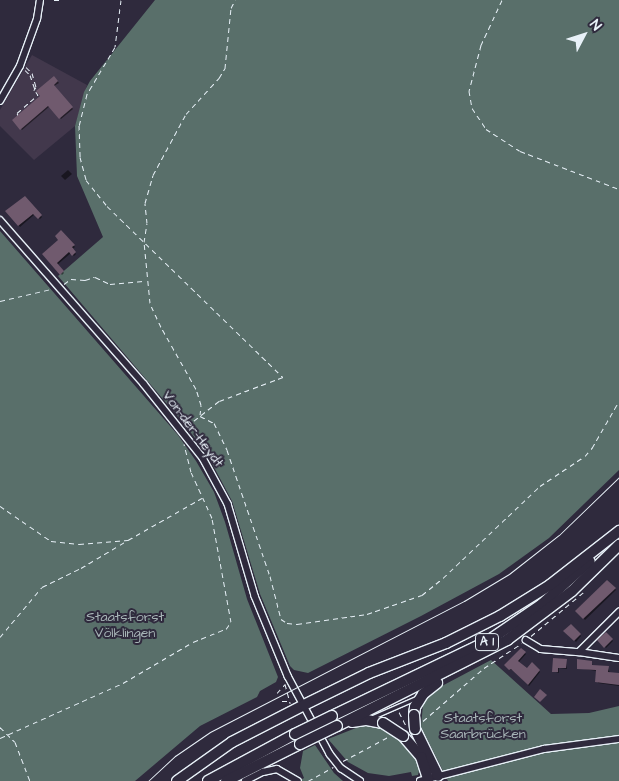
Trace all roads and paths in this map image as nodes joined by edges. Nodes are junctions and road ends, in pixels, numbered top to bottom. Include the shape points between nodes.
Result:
1 (40, 0) edge
2 (54, 0) edge
3 (63, 0) edge
4 (121, 0) edge
5 (235, 0) edge
6 (502, 0) edge
7 (19, 68) junction
8 (0, 101) edge
9 (18, 115) dead end
10 (619, 189) edge
11 (0, 220) edge
12 (144, 242) junction
13 (147, 281) junction
14 (59, 287) junction
15 (0, 301) edge
16 (619, 401) edge
17 (200, 416) junction
18 (183, 430) junction
19 (183, 439) dead end
20 (204, 498) junction
21 (0, 506) edge
22 (619, 532) edge
23 (128, 540) junction
24 (619, 546) edge
25 (619, 612) edge
26 (0, 637) edge
27 (526, 640) joint
28 (579, 652) junction
29 (619, 658) edge
30 (466, 663) junction
31 (277, 693) dead end
32 (423, 694) junction
33 (291, 701) junction
34 (282, 702) dead end
35 (291, 705) dead end
36 (304, 705) junction
37 (396, 707) junction
38 (367, 720) junction
39 (334, 721) junction
40 (416, 723) junction
41 (0, 727) edge
42 (9, 735) junction
43 (390, 736) dead end
44 (0, 738) edge
45 (619, 739) edge
46 (337, 764) junction
47 (428, 778) edge
48 (350, 779) edge
49 (30, 781) edge
50 (177, 781) edge
51 (208, 781) edge
52 (226, 781) edge
53 (245, 781) edge
54 (298, 781) edge
55 (308, 781) edge
56 (360, 781) edge

1 - 7 street via 37,19
2 - 3 path
4 - 12 path via 115,47 87,94 79,125 80,157 86,180
5 - 12 path via 231,8 225,68 186,114 153,175 145,203 147,223
6 - 10 path via 481,45 469,91 472,108 486,129 520,151
7 - 8 street
7 - 9 path via 27,67 32,73 38,95
11 - 14 street, Von-der-Heydt
12 - 13 path
12 - 17 path via 283,378 219,401
13 - 14 path via 110,284 95,277 71,279
13 - 17 path via 150,303 196,389 201,405
14 - 15 path
14 - 18 street, Von-der-Heydt
16 - 17 path via 585,456 540,486 422,594 366,614 297,624 287,624 282,619 228,450 214,424
17 - 18 path
18 - 36 street, Von-der-Heydt via 212,472 228,504 255,596 288,676
19 - 20 path via 191,472
20 - 23 path
20 - 42 path via 212,518 231,622 226,629 176,651 123,683
21 - 23 path via 50,541 79,544
22 - 36 highway via 550,585 500,616
22 - 39 highway, A 1 via 562,588 502,632
23 - 26 path via 42,587
24 - 30 highway, A 1 via 544,614
25 - 28 street
27 - 28 street via 541,649
27 - 40 path via 484,668
28 - 29 street
30 - 32 highway
30 - 39 highway, A 1
31 - 33 path via 285,684
32 - 37 lane
32 - 40 highway via 415,707
33 - 34 path
33 - 35 path
36 - 46 street, Von-der-Heydt
36 - 50 highway via 232,742
37 - 38 lane
37 - 40 path via 406,727
38 - 39 highway
38 - 47 highway, bridge via 383,723 402,736 421,757
39 - 51 highway, A 1, bridge via 295,734
39 - 52 highway, A 1, bridge via 300,744
40 - 47 highway
41 - 42 path
42 - 44 path
42 - 49 path via 15,742
43 - 46 path
45 - 47 street via 544,749
46 - 48 street
46 - 55 path
48 - 56 street
53 - 54 street via 277,769

